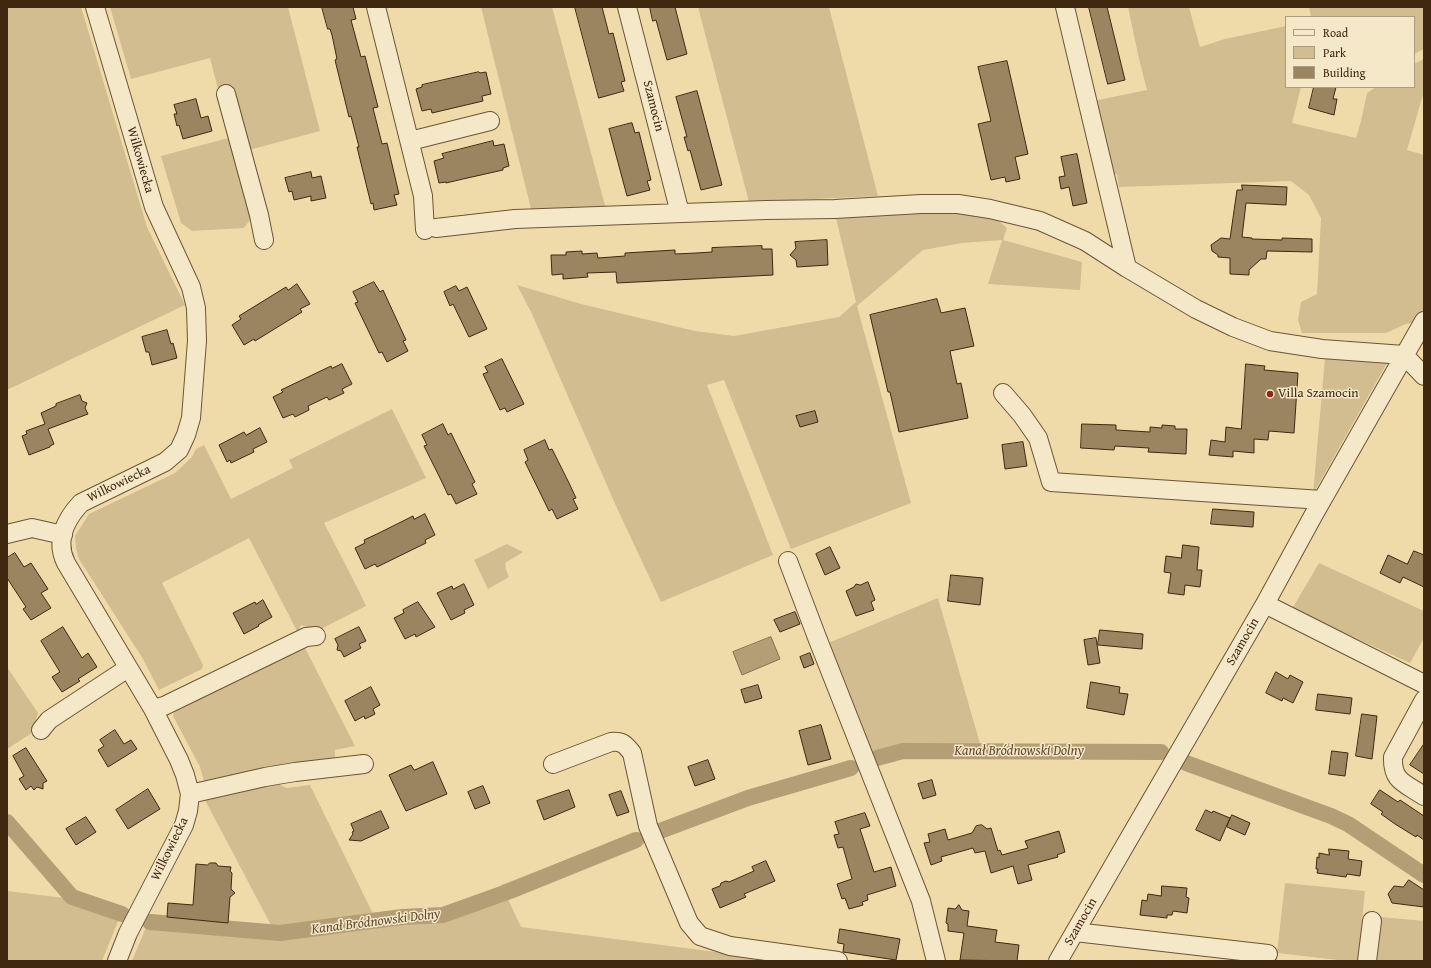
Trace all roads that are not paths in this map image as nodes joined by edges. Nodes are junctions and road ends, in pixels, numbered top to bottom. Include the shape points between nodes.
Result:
1 (95, 7) edge
2 (376, 7) edge
3 (627, 7) edge
4 (1065, 7) edge
5 (226, 94) dead end
6 (490, 121) dead end
7 (410, 141) junction
8 (679, 209) junction
9 (264, 240) dead end
10 (1127, 268) junction
11 (1424, 321) edge
12 (1404, 355) junction
13 (1424, 376) edge
14 (1003, 393) dead end
15 (1322, 500) junction
16 (7, 534) edge
17 (63, 535) junction
18 (788, 561) dead end
19 (1265, 604) junction
20 (316, 636) dead end
21 (128, 668) junction
22 (1424, 684) edge
23 (1424, 700) edge
24 (153, 709) junction
25 (41, 730) dead end
26 (364, 764) dead end
27 (553, 764) dead end
28 (190, 794) junction
29 (1424, 796) edge
30 (1372, 921) dead end
31 (1075, 932) junction
32 (1268, 954) dead end
33 (117, 961) edge
34 (838, 961) edge
35 (936, 961) edge
36 (1058, 961) edge
37 (1367, 961) edge

1 - 17 street, Wilkowiecka via 154,207 191,287 196,308 198,341 191,418 178,450 164,462 81,503 72,512
2 - 7 street
3 - 8 street, Szamocin
4 - 10 street
5 - 9 street
6 - 7 street
7 - 8 street via 430,229 515,219
8 - 10 street via 835,209 958,204 1040,221 1085,241
10 - 12 street via 1196,309 1270,341 1322,349
11 - 12 street, Szamocin
12 - 13 street
12 - 15 street, Szamocin
14 - 15 street via 1038,438 1051,482
15 - 19 street, Szamocin
16 - 17 street via 32,528
17 - 21 street, Wilkowiecka via 61,546 66,563
18 - 35 street via 922,901
19 - 22 street
19 - 31 street, Szamocin
20 - 24 street via 306,637
21 - 24 street, Wilkowiecka
21 - 25 street via 49,720
23 - 29 street via 1393,757 1397,778
24 - 28 street, Wilkowiecka via 185,775
26 - 28 street via 272,776
27 - 34 street via 618,741 632,753 648,826 689,923 700,936 730,946
28 - 33 street, Wilkowiecka via 184,825 128,933
30 - 37 street
31 - 32 street
31 - 36 street, Szamocin

